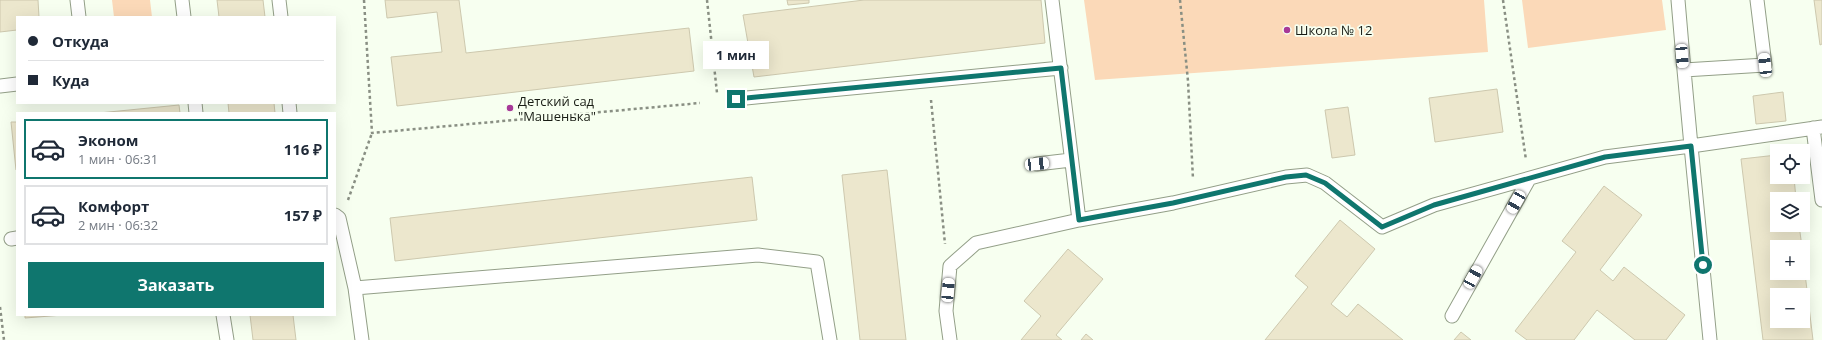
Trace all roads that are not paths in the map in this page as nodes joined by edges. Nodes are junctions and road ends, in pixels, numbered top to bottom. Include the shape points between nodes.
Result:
1 (77, 0) edge
2 (182, 0) edge
3 (279, 0) edge
4 (1052, 0) edge
5 (1678, 0) edge
6 (1756, 0) edge
7 (79, 16) edge
8 (184, 16) edge
9 (281, 16) edge
10 (1061, 68) junction
11 (1684, 70) junction
12 (16, 84) edge
13 (0, 86) edge
14 (736, 99) road end
15 (1818, 128) edge
16 (1691, 146) junction
17 (1071, 160) junction
18 (1037, 164) dead end
19 (1529, 179) junction
20 (1822, 200) edge
21 (337, 216) edge
22 (1079, 220) junction
23 (355, 288) junction
24 (223, 316) edge
25 (1452, 316) dead end
26 (227, 340) edge
27 (362, 340) edge
28 (830, 340) edge
29 (950, 340) edge
30 (1710, 340) edge

1 - 7 lane
2 - 8 lane
3 - 9 lane
4 - 10 lane
5 - 11 lane
6 - 11 lane via 1765,65
10 - 14 lane
10 - 17 lane
11 - 16 lane
12 - 13 lane
15 - 16 lane
15 - 20 lane
16 - 19 lane via 1605,157
16 - 30 lane
17 - 18 lane
17 - 22 lane
19 - 22 lane via 1434,205 1382,227 1325,183 1306,175
19 - 25 lane
21 - 23 lane
22 - 29 lane via 976,243 950,266 946,311
23 - 27 lane
23 - 28 lane via 758,254 817,262
24 - 26 lane

